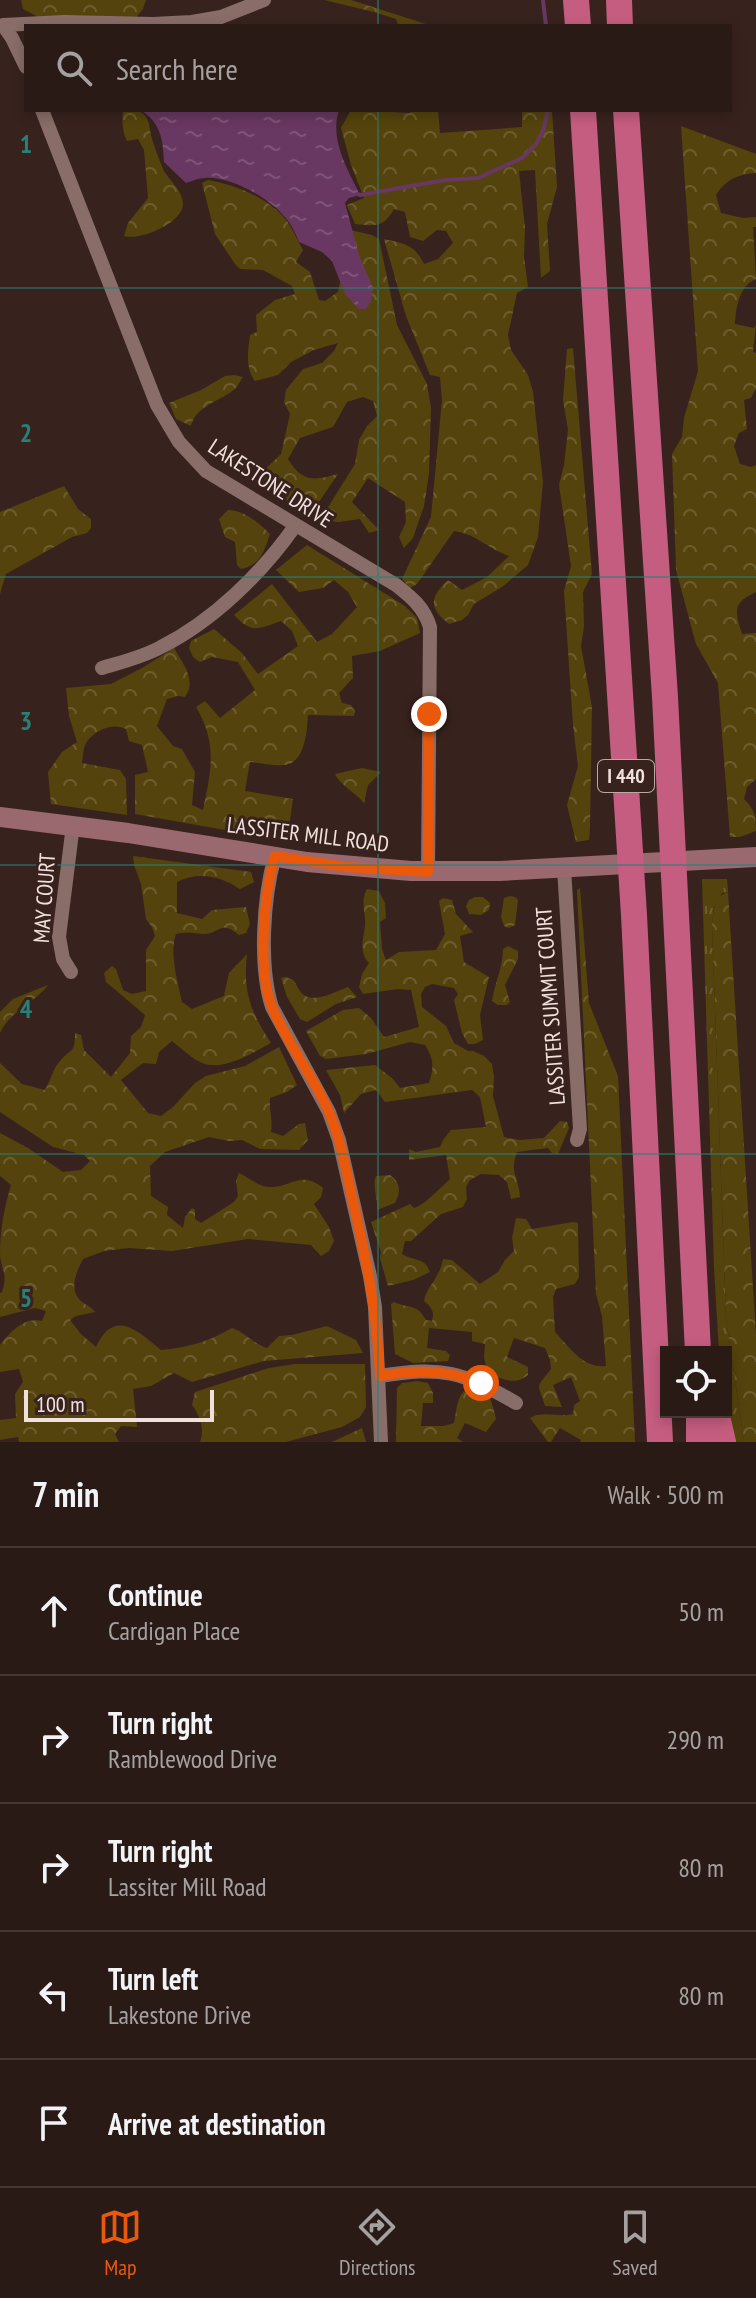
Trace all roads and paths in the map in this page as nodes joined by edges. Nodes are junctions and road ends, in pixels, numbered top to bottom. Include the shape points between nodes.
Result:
1 (264, 0) edge
2 (576, 0) edge
3 (619, 0) edge
4 (153, 24) edge
5 (153, 24) edge
6 (578, 24) edge
7 (620, 24) edge
8 (24, 63) edge
9 (43, 112) edge
10 (583, 112) edge
11 (626, 112) edge
12 (295, 526) junction
13 (102, 668) dead end
14 (0, 817) edge
15 (73, 825) junction
16 (275, 856) junction
17 (756, 857) edge
18 (571, 868) junction
19 (428, 872) junction
20 (71, 972) dead end
21 (577, 1140) dead end
22 (699, 1346) edge
23 (380, 1376) junction
24 (516, 1403) dead end
25 (699, 1418) edge
26 (717, 1418) edge
27 (381, 1442) edge
28 (660, 1442) edge
29 (699, 1442) edge
30 (723, 1442) edge

1 - 5 street via 221,17
2 - 6 highway
3 - 7 highway
4 - 8 street via 3,25
9 - 12 street, LAKESTONE DRIVE via 166,422 206,471
10 - 28 highway, I 440 via 633,884
11 - 22 highway, I 440 via 665,697
12 - 13 street via 238,594 163,646
12 - 19 street, LAKESTONE DRIVE via 396,585 426,615
14 - 15 main road, LASSITER MILL ROAD
15 - 16 main road, LASSITER MILL ROAD
15 - 20 street, MAY COURT via 59,937
16 - 19 main road, LASSITER MILL ROAD
16 - 23 street via 265,938 267,991 339,1140 370,1276
17 - 18 main road, LASSITER MILL ROAD
18 - 19 main road, LASSITER MILL ROAD
18 - 21 street, LASSITER SUMMIT COURT
23 - 24 street via 422,1370 453,1374
23 - 27 street
25 - 29 highway
26 - 30 highway

